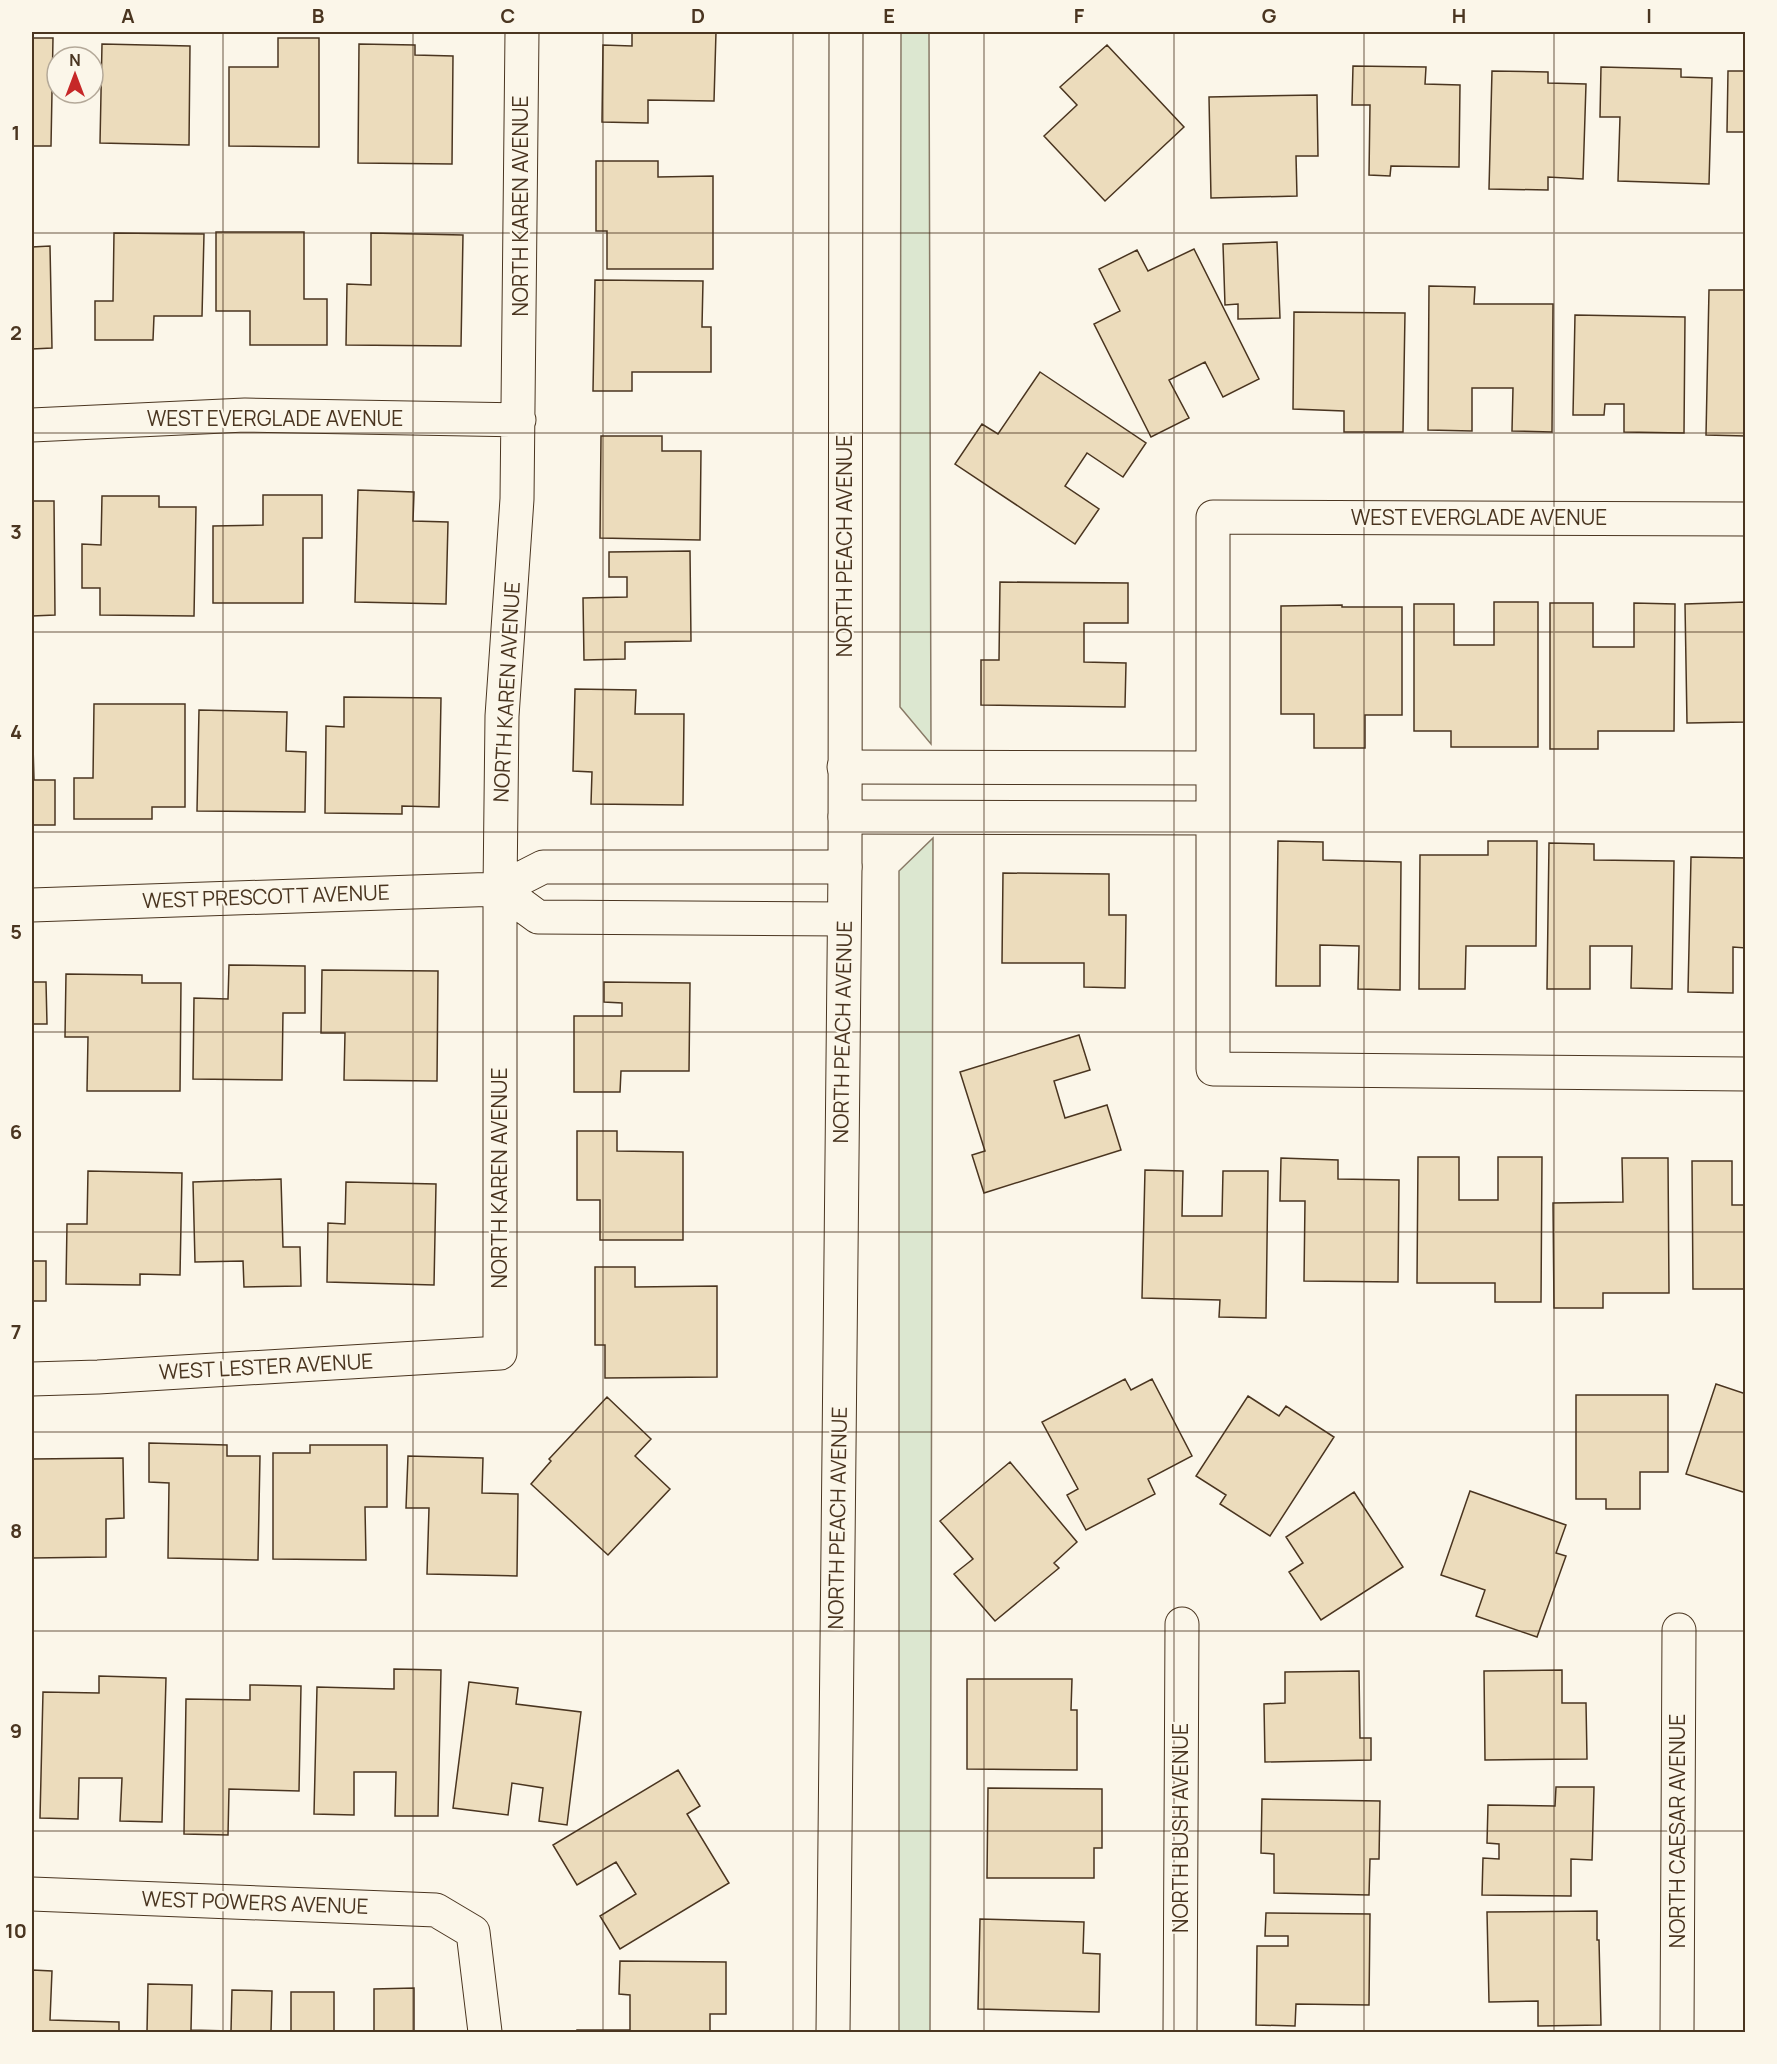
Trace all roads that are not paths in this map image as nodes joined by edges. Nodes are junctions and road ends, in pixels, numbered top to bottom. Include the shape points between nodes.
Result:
1 (522, 32) edge
2 (846, 32) edge
3 (519, 420) junction
4 (32, 425) edge
5 (1746, 519) edge
6 (844, 766) junction
7 (1212, 768) junction
8 (845, 817) junction
9 (1212, 818) junction
10 (845, 867) junction
11 (500, 889) junction
12 (32, 904) edge
13 (844, 919) junction
14 (1746, 1074) edge
15 (500, 1353) joint
16 (32, 1379) edge
17 (1182, 1624) dead end
18 (1679, 1630) dead end
19 (32, 1894) edge
20 (485, 2032) edge
21 (833, 2032) edge
22 (1180, 2032) edge
23 (1677, 2032) edge

1 - 3 street, NORTH KAREN AVENUE
2 - 6 street, NORTH PEACH AVENUE
3 - 4 street, WEST EVERGLADE AVENUE via 245,416
3 - 11 street, NORTH KAREN AVENUE via 502,716
5 - 7 street, WEST EVERGLADE AVENUE via 1213,517
6 - 7 street
6 - 8 street, NORTH PEACH AVENUE
7 - 9 street
8 - 9 street
8 - 10 street, NORTH PEACH AVENUE
9 - 14 street via 1213,1069
10 - 11 street, WEST PRESCOTT AVENUE via 543,867
10 - 13 street, NORTH PEACH AVENUE
11 - 12 street, WEST PRESCOTT AVENUE
11 - 13 street via 538,917
11 - 15 street, NORTH KAREN AVENUE
13 - 21 street, NORTH PEACH AVENUE
15 - 16 street, WEST LESTER AVENUE
17 - 22 street, NORTH BUSH AVENUE
18 - 23 street, NORTH CAESAR AVENUE
19 - 20 street, WEST POWERS AVENUE via 436,1910 474,1932

